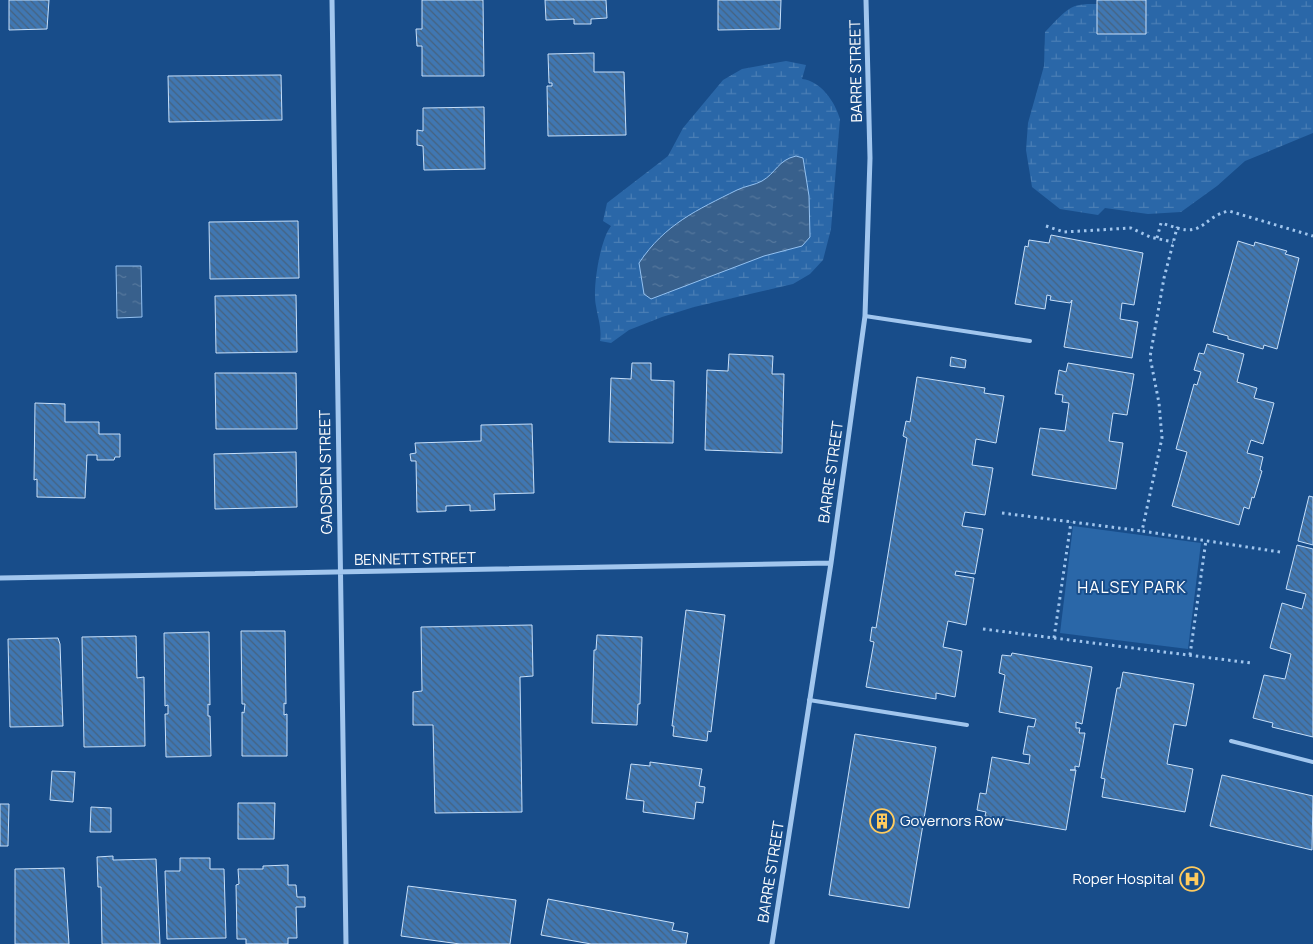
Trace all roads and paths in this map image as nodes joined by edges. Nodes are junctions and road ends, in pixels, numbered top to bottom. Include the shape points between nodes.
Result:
1 (332, 0) edge
2 (866, 0) edge
3 (1046, 226) dead end
4 (1177, 228) junction
5 (1313, 236) edge
6 (1157, 238) junction
7 (1173, 242) junction
8 (865, 316) junction
9 (1030, 341) dead end
10 (1002, 513) dead end
11 (1071, 522) junction
12 (1142, 531) junction
13 (1206, 540) junction
14 (1280, 552) dead end
15 (831, 563) junction
16 (340, 573) junction
17 (0, 578) edge
18 (983, 629) dead end
19 (1054, 638) junction
20 (1190, 655) junction
21 (1251, 663) dead end
22 (809, 700) junction
23 (967, 725) dead end
24 (1231, 741) dead end
25 (1313, 762) edge
26 (346, 944) edge
27 (772, 944) edge

1 - 16 street, GADSDEN STREET
2 - 8 street, BARRE STREET via 870,158
3 - 6 path via 1064,232 1131,228
4 - 5 path via 1198,230 1216,214 1230,211
4 - 6 path via 1162,223
4 - 7 path
6 - 7 path
7 - 12 path via 1150,357 1162,438
8 - 9 lane
8 - 15 street, BARRE STREET
10 - 11 path
11 - 12 path
11 - 19 path
12 - 13 path
13 - 14 path
13 - 20 path
15 - 16 street, BENNETT STREET
15 - 22 street, BARRE STREET
16 - 17 street, BENNETT STREET
16 - 26 street, GADSDEN STREET
18 - 19 path
19 - 20 path
20 - 21 path
22 - 23 lane
22 - 27 street, BARRE STREET
24 - 25 lane

